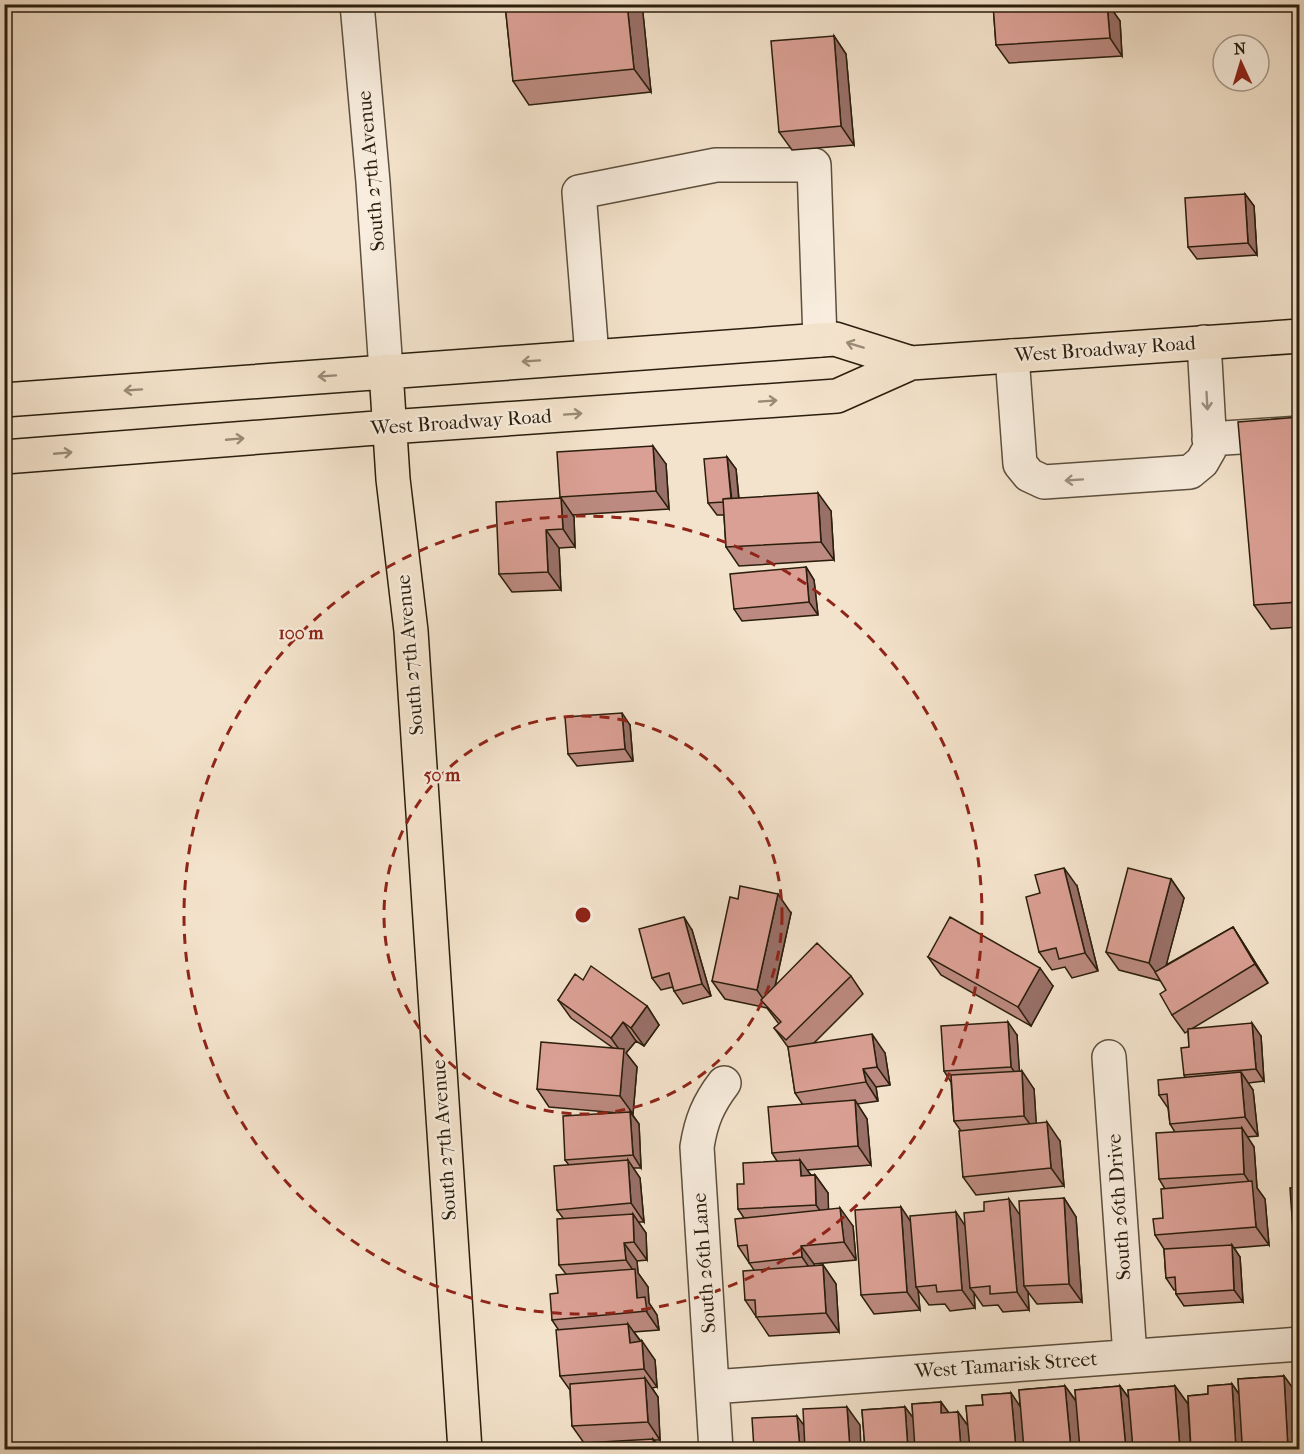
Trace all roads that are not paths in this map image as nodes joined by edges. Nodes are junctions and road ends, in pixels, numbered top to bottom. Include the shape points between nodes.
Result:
1 (357, 4) edge
2 (1299, 336) edge
3 (820, 340) junction
4 (1204, 342) junction
5 (592, 356) junction
6 (1012, 356) junction
7 (911, 363) junction
8 (386, 371) junction
9 (4, 400) edge
10 (389, 427) junction
11 (1299, 433) edge
12 (1209, 439) junction
13 (4, 457) edge
14 (1109, 1057) dead end
15 (724, 1083) dead end
16 (1299, 1344) edge
17 (1130, 1356) junction
18 (712, 1387) junction
19 (465, 1449) edge
20 (716, 1449) edge

1 - 8 street, South 27th Avenue
2 - 4 main road, West Broadway Road
3 - 5 main road, West Broadway Road
3 - 5 street via 814,165 716,165 579,192
7 -> 3 main road, West Broadway Road via 835,339
4 - 6 main road, West Broadway Road
4 -> 12 street
5 -> 8 main road, West Broadway Road
6 - 7 main road, West Broadway Road
12 -> 6 street via 1210,448 1202,462 1190,472 1044,482 1029,475 1020,464
10 -> 7 main road, West Broadway Road via 837,396
8 -> 9 main road, West Broadway Road
8 - 10 main road, South 27th Avenue
13 -> 10 main road, West Broadway Road
10 - 19 main road, South 27th Avenue via 411,631
11 - 12 street
14 - 17 street, South 26th Drive
15 - 18 street, South 26th Lane via 701,1120 697,1147
16 - 17 street, West Tamarisk Street
17 - 18 street, West Tamarisk Street
18 - 20 street, South 26th Lane

